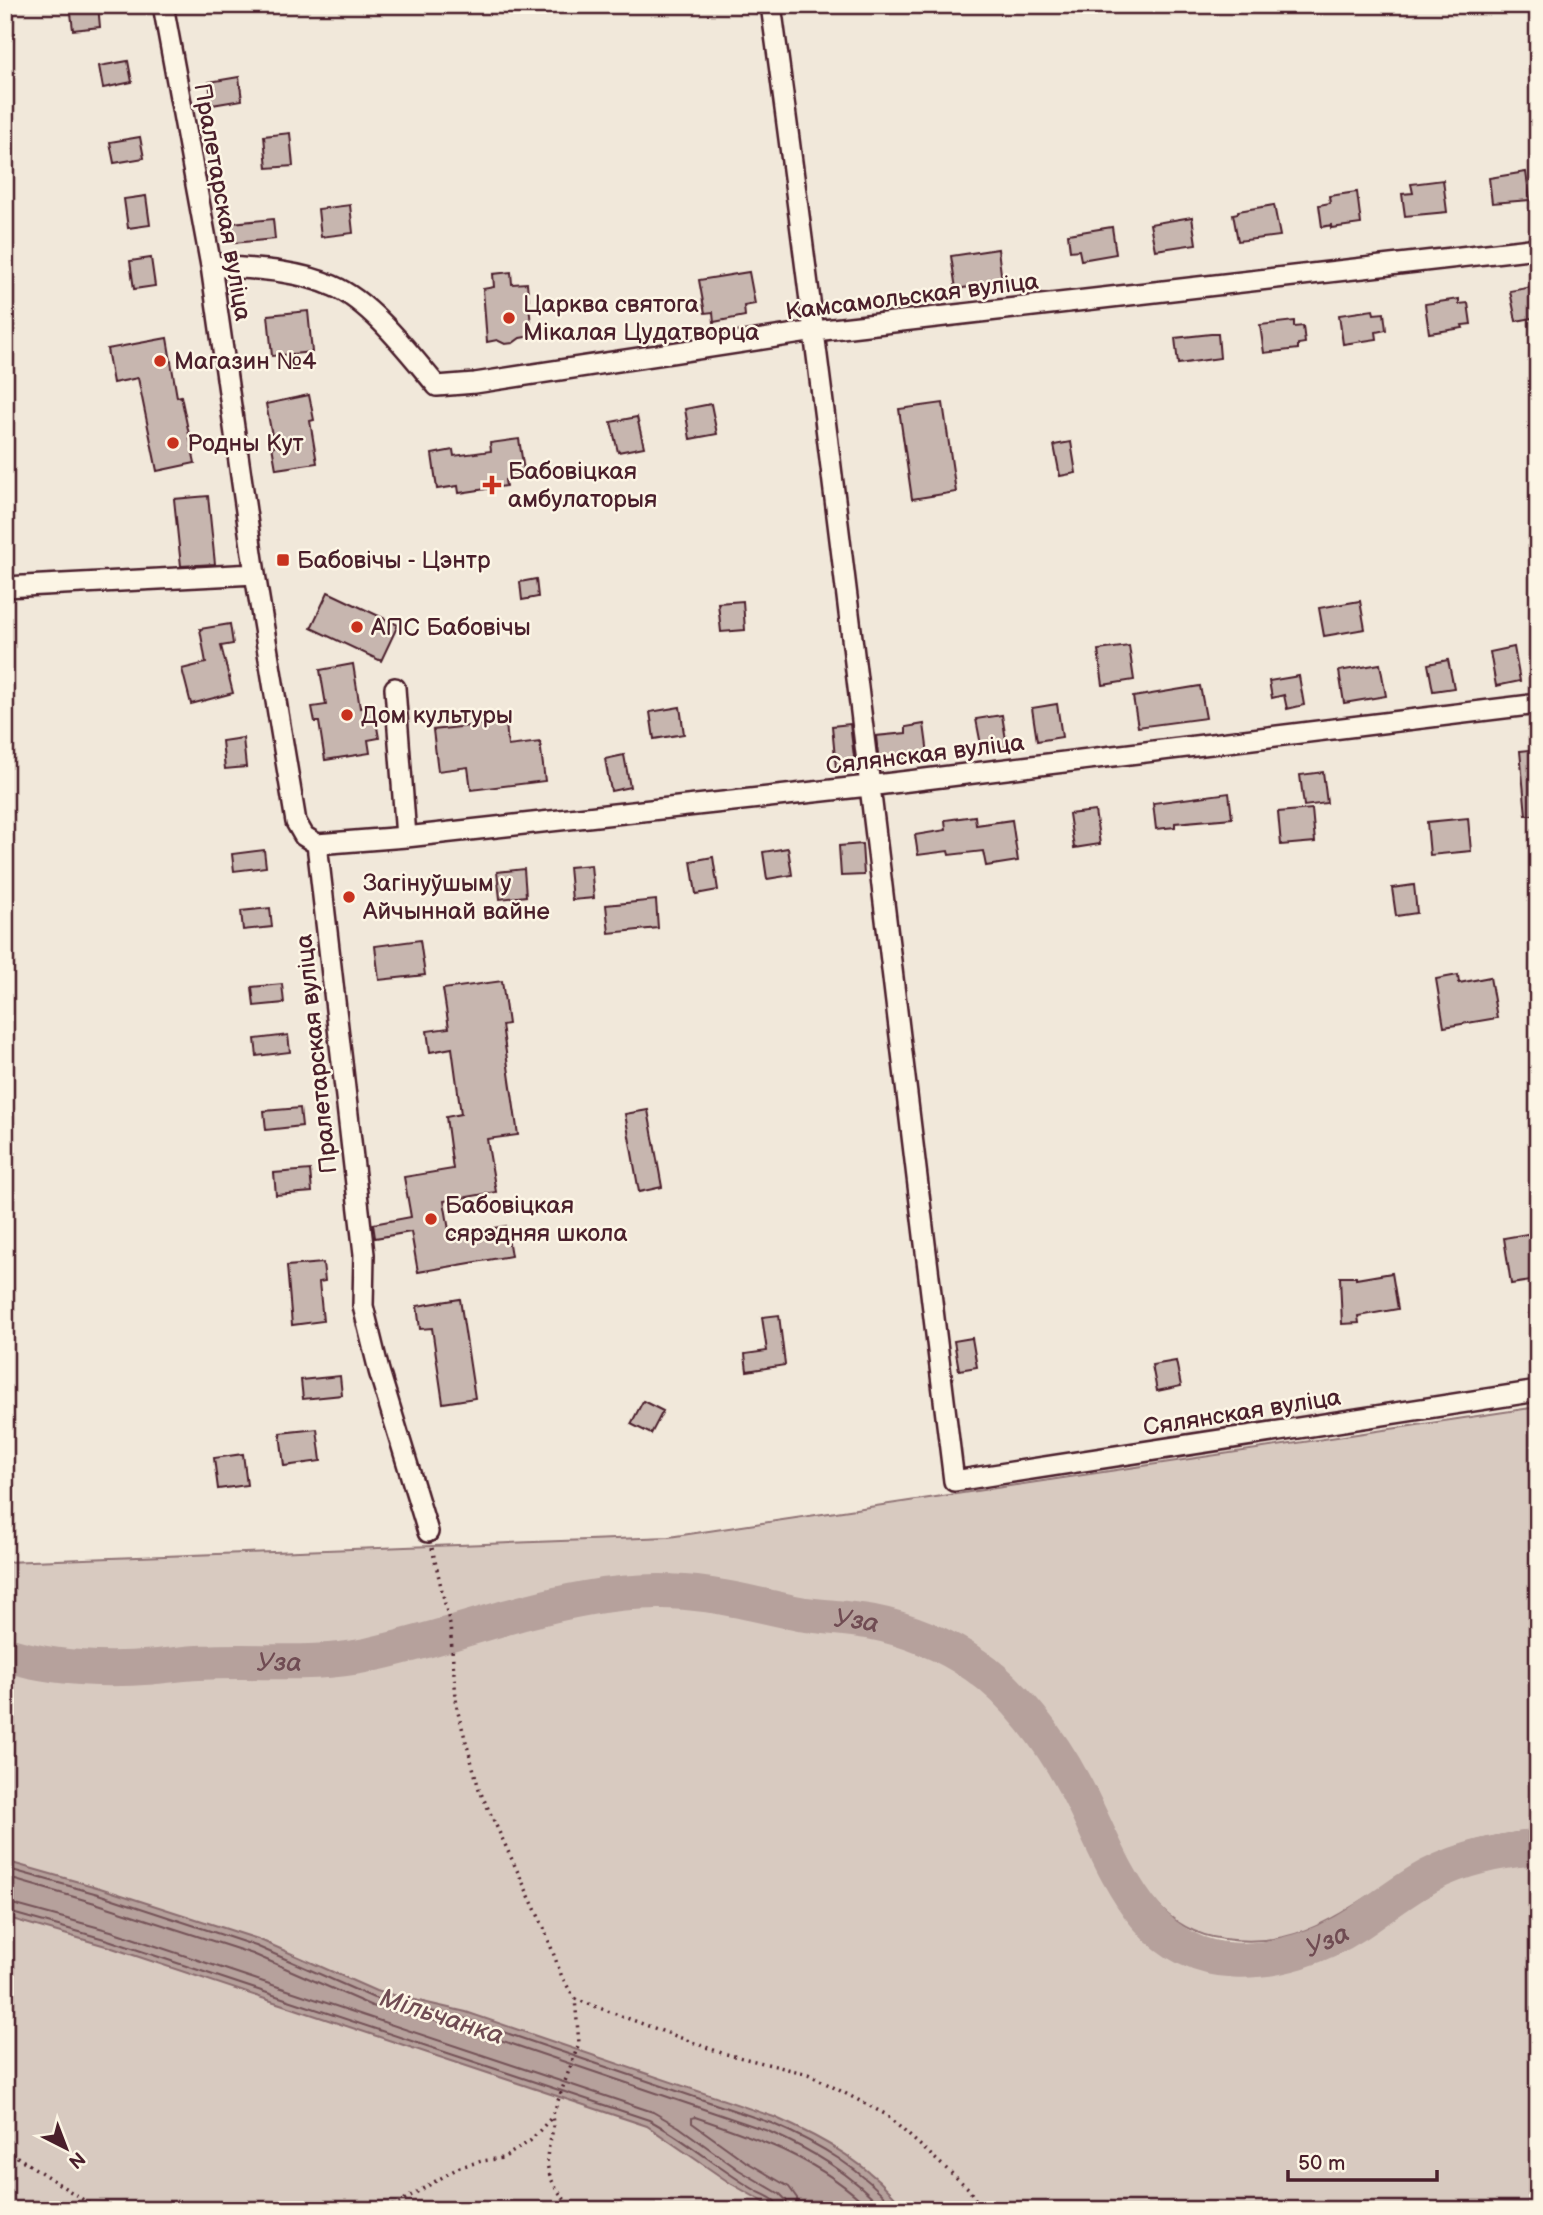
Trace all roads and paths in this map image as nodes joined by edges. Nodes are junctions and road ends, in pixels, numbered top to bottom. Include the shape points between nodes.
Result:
1 (163, 5) edge
2 (771, 5) edge
3 (1538, 248) edge
4 (211, 266) junction
5 (816, 331) junction
6 (255, 574) junction
7 (5, 587) edge
8 (395, 688) dead end
9 (1538, 704) edge
10 (868, 786) junction
11 (406, 837) junction
12 (317, 844) junction
13 (1538, 1391) edge
14 (428, 1532) joint
15 (575, 1999) junction
16 (552, 2117) junction
17 (5, 2149) edge
18 (99, 2210) edge
19 (386, 2210) edge
20 (577, 2210) edge
21 (982, 2210) edge

1 - 4 street, Пралетарская вуліца
2 - 5 street
3 - 5 street, Камсамольская вуліца
4 - 5 street, Камсамольская вуліца via 279,271 334,286 368,309 437,386
4 - 6 street, Пралетарская вуліца
5 - 10 street
6 - 7 street
6 - 12 street, Пралетарская вуліца via 296,822 304,836
8 - 11 street
9 - 10 street, Сялянская вуліца
10 - 11 street, Сялянская вуліца
10 - 13 street, Сялянская вуліца via 954,1481
11 - 12 street, Сялянская вуліца
12 - 14 street, Пралетарская вуліца via 364,1254 363,1306
14 - 15 path via 450,1625 457,1709 479,1789
15 - 16 path via 579,2043
15 - 21 path via 722,2053 808,2074 885,2114 968,2188
16 - 19 path via 530,2141 503,2158 460,2168
16 - 20 path via 555,2125 547,2165 556,2190
17 - 18 path

